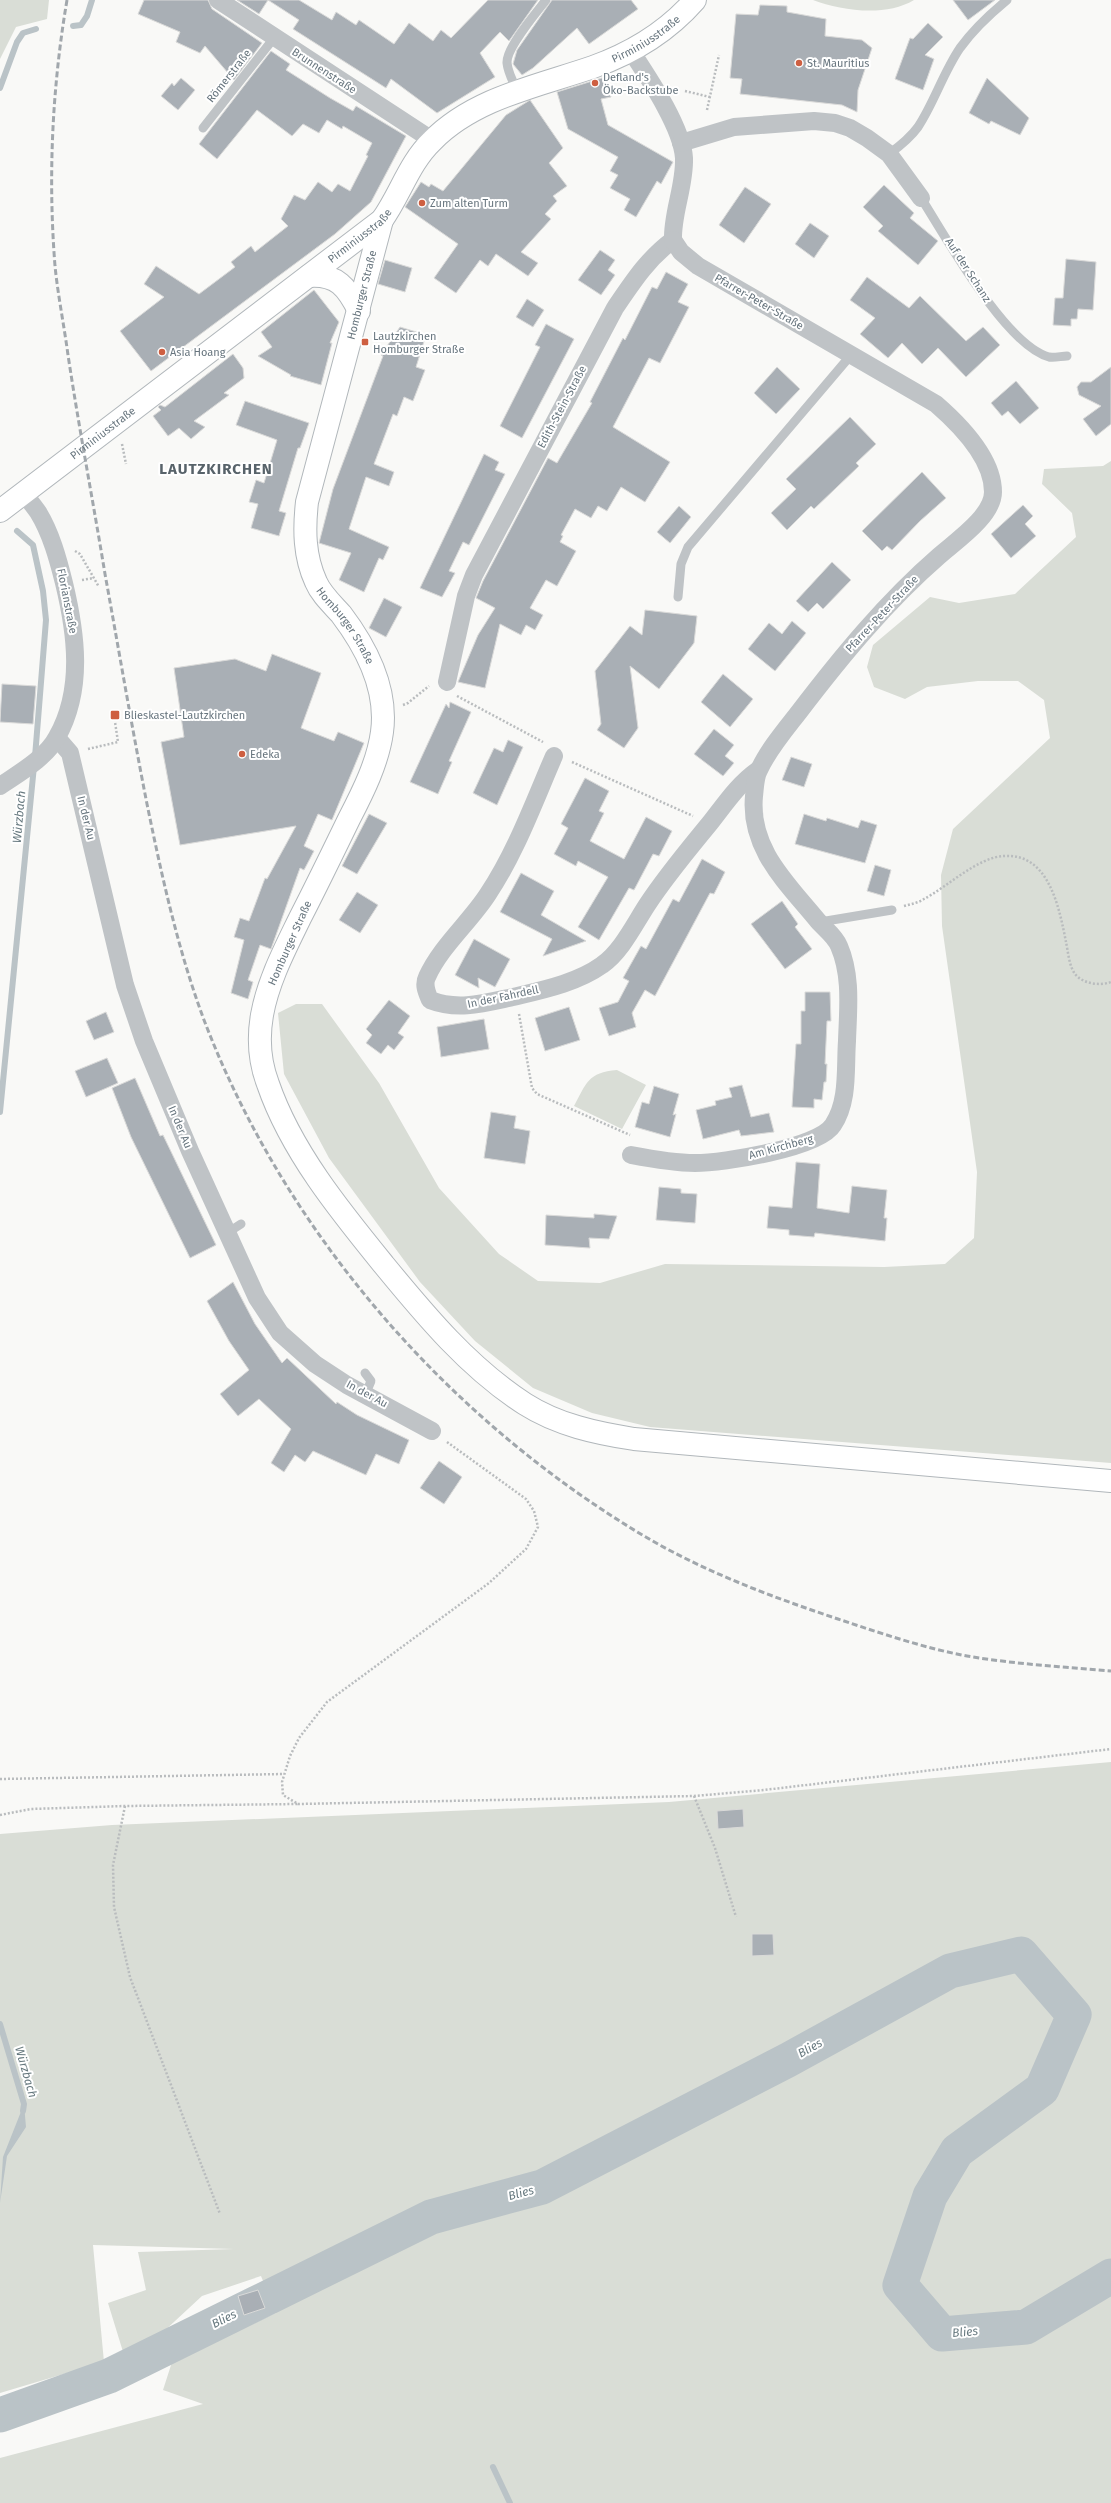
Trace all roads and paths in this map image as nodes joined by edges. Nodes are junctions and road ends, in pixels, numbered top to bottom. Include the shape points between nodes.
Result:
1 (218, 0) edge
2 (546, 0) edge
3 (695, 0) edge
4 (1008, 0) edge
5 (274, 38) junction
6 (631, 51) junction
7 (719, 55) dead end
8 (685, 91) dead end
9 (518, 92) junction
10 (710, 97) junction
11 (706, 110) dead end
12 (203, 128) dead end
13 (432, 140) junction
14 (681, 143) junction
15 (889, 154) junction
16 (921, 198) joint
17 (382, 220) junction
18 (673, 240) junction
19 (309, 276) junction
20 (359, 311) junction
21 (851, 355) junction
22 (1067, 356) dead end
23 (23, 492) junction
24 (0, 511) edge
25 (678, 597) dead end
26 (447, 682) joint
27 (115, 722) dead end
28 (57, 738) junction
29 (70, 753) junction
30 (554, 756) junction
31 (758, 770) junction
32 (0, 786) edge
33 (709, 824) junction
34 (892, 910) joint
35 (820, 922) junction
36 (1111, 982) edge
37 (516, 996) junction
38 (632, 1136) dead end
39 (631, 1155) dead end
40 (365, 1373) dead end
41 (366, 1393) junction
42 (432, 1431) joint
43 (1111, 1481) edge
44 (1111, 1749) edge
45 (284, 1774) junction
46 (0, 1779) edge
47 (694, 1796) junction
48 (298, 1804) junction
49 (125, 1806) junction
50 (0, 1815) edge
51 (736, 1917) dead end
52 (220, 2214) dead end

1 - 5 street, Brunnenstraße
2 - 9 lane via 512,47 506,61
3 - 6 main road, Pirminiusstraße via 658,35
4 - 15 lane via 986,18 960,48 918,127 906,142
5 - 12 lane, Römerstraße
5 - 13 street, Brunnenstraße
6 - 9 main road, Pirminiusstraße via 594,67
6 - 14 street via 670,117
7 - 10 path
8 - 10 path
9 - 13 main road, Pirminiusstraße via 460,118
10 - 11 path
13 - 17 main road, Pirminiusstraße
14 - 15 street, Auf der Schanz via 734,127 814,121 835,123 850,128
14 - 18 street via 684,158
15 - 16 street, Auf der Schanz
16 - 22 lane, Auf der Schanz via 995,310 1019,338 1050,357
17 - 19 main road, Pirminiusstraße
17 - 20 main road, Homburger Straße
18 - 21 street, Pfarrer-Peter-Straße via 681,252 698,266
18 - 26 street, Edith-Stein-Straße via 658,251 643,268 615,308 495,534 466,596
19 - 20 main road via 322,275 343,285
19 - 23 main road, Pirminiusstraße
20 - 43 main road, Homburger Straße via 308,502 304,529 307,554 315,580 368,655 383,710 382,732 360,797 288,941 273,976 261,1016 261,1060 270,1089 303,1154 345,1218 418,1306 466,1357 526,1404 564,1424 634,1440
21 - 25 lane via 688,547 681,564
21 - 31 street, Pfarrer-Peter-Straße via 936,404 963,428 990,475 993,492 991,505 978,522 923,570 866,629 817,688
23 - 24 main road, Pirminiusstraße
23 - 28 street, Florianstraße via 38,511 48,532 58,561 74,628 74,683 68,713
26 - 30 path via 452,693 460,699 542,740
27 - 29 path via 118,742
28 - 29 street, In der Au
28 - 32 street, Florianstraße via 26,769
29 - 41 street, In der Au via 125,985 144,1041 234,1228 257,1298 280,1333 315,1364 347,1385
30 - 33 path via 585,767
30 - 37 street, In der Fahrdell via 504,867 489,893 434,963 426,979 426,990 430,1000 442,1004 463,1006
31 - 33 street, In der Fahrdell via 743,781
31 - 35 street, Pfarrer-Peter-Straße via 752,812 764,853
33 - 37 street, In der Fahrdell via 664,879 614,955 602,966 584,975
34 - 35 lane
34 - 36 path via 923,900 987,860 1002,856 1018,856 1043,871 1060,912 1068,954 1075,974 1087,982 1102,985
35 - 39 street, Am Kirchberg via 837,942 848,979 844,1096 832,1128 817,1138 797,1145 720,1162 694,1163
37 - 38 path via 532,1088 537,1094
40 - 41 lane via 371,1382
41 - 42 street, In der Au
42 - 45 path via 526,1498 534,1511 538,1526 526,1549 489,1583 327,1702 299,1738
44 - 47 path
45 - 46 path
45 - 48 path via 283,1794
47 - 48 path
47 - 51 path via 715,1848
48 - 49 path
49 - 50 path via 31,1810
49 - 52 path via 113,1865 114,1907 130,1977

